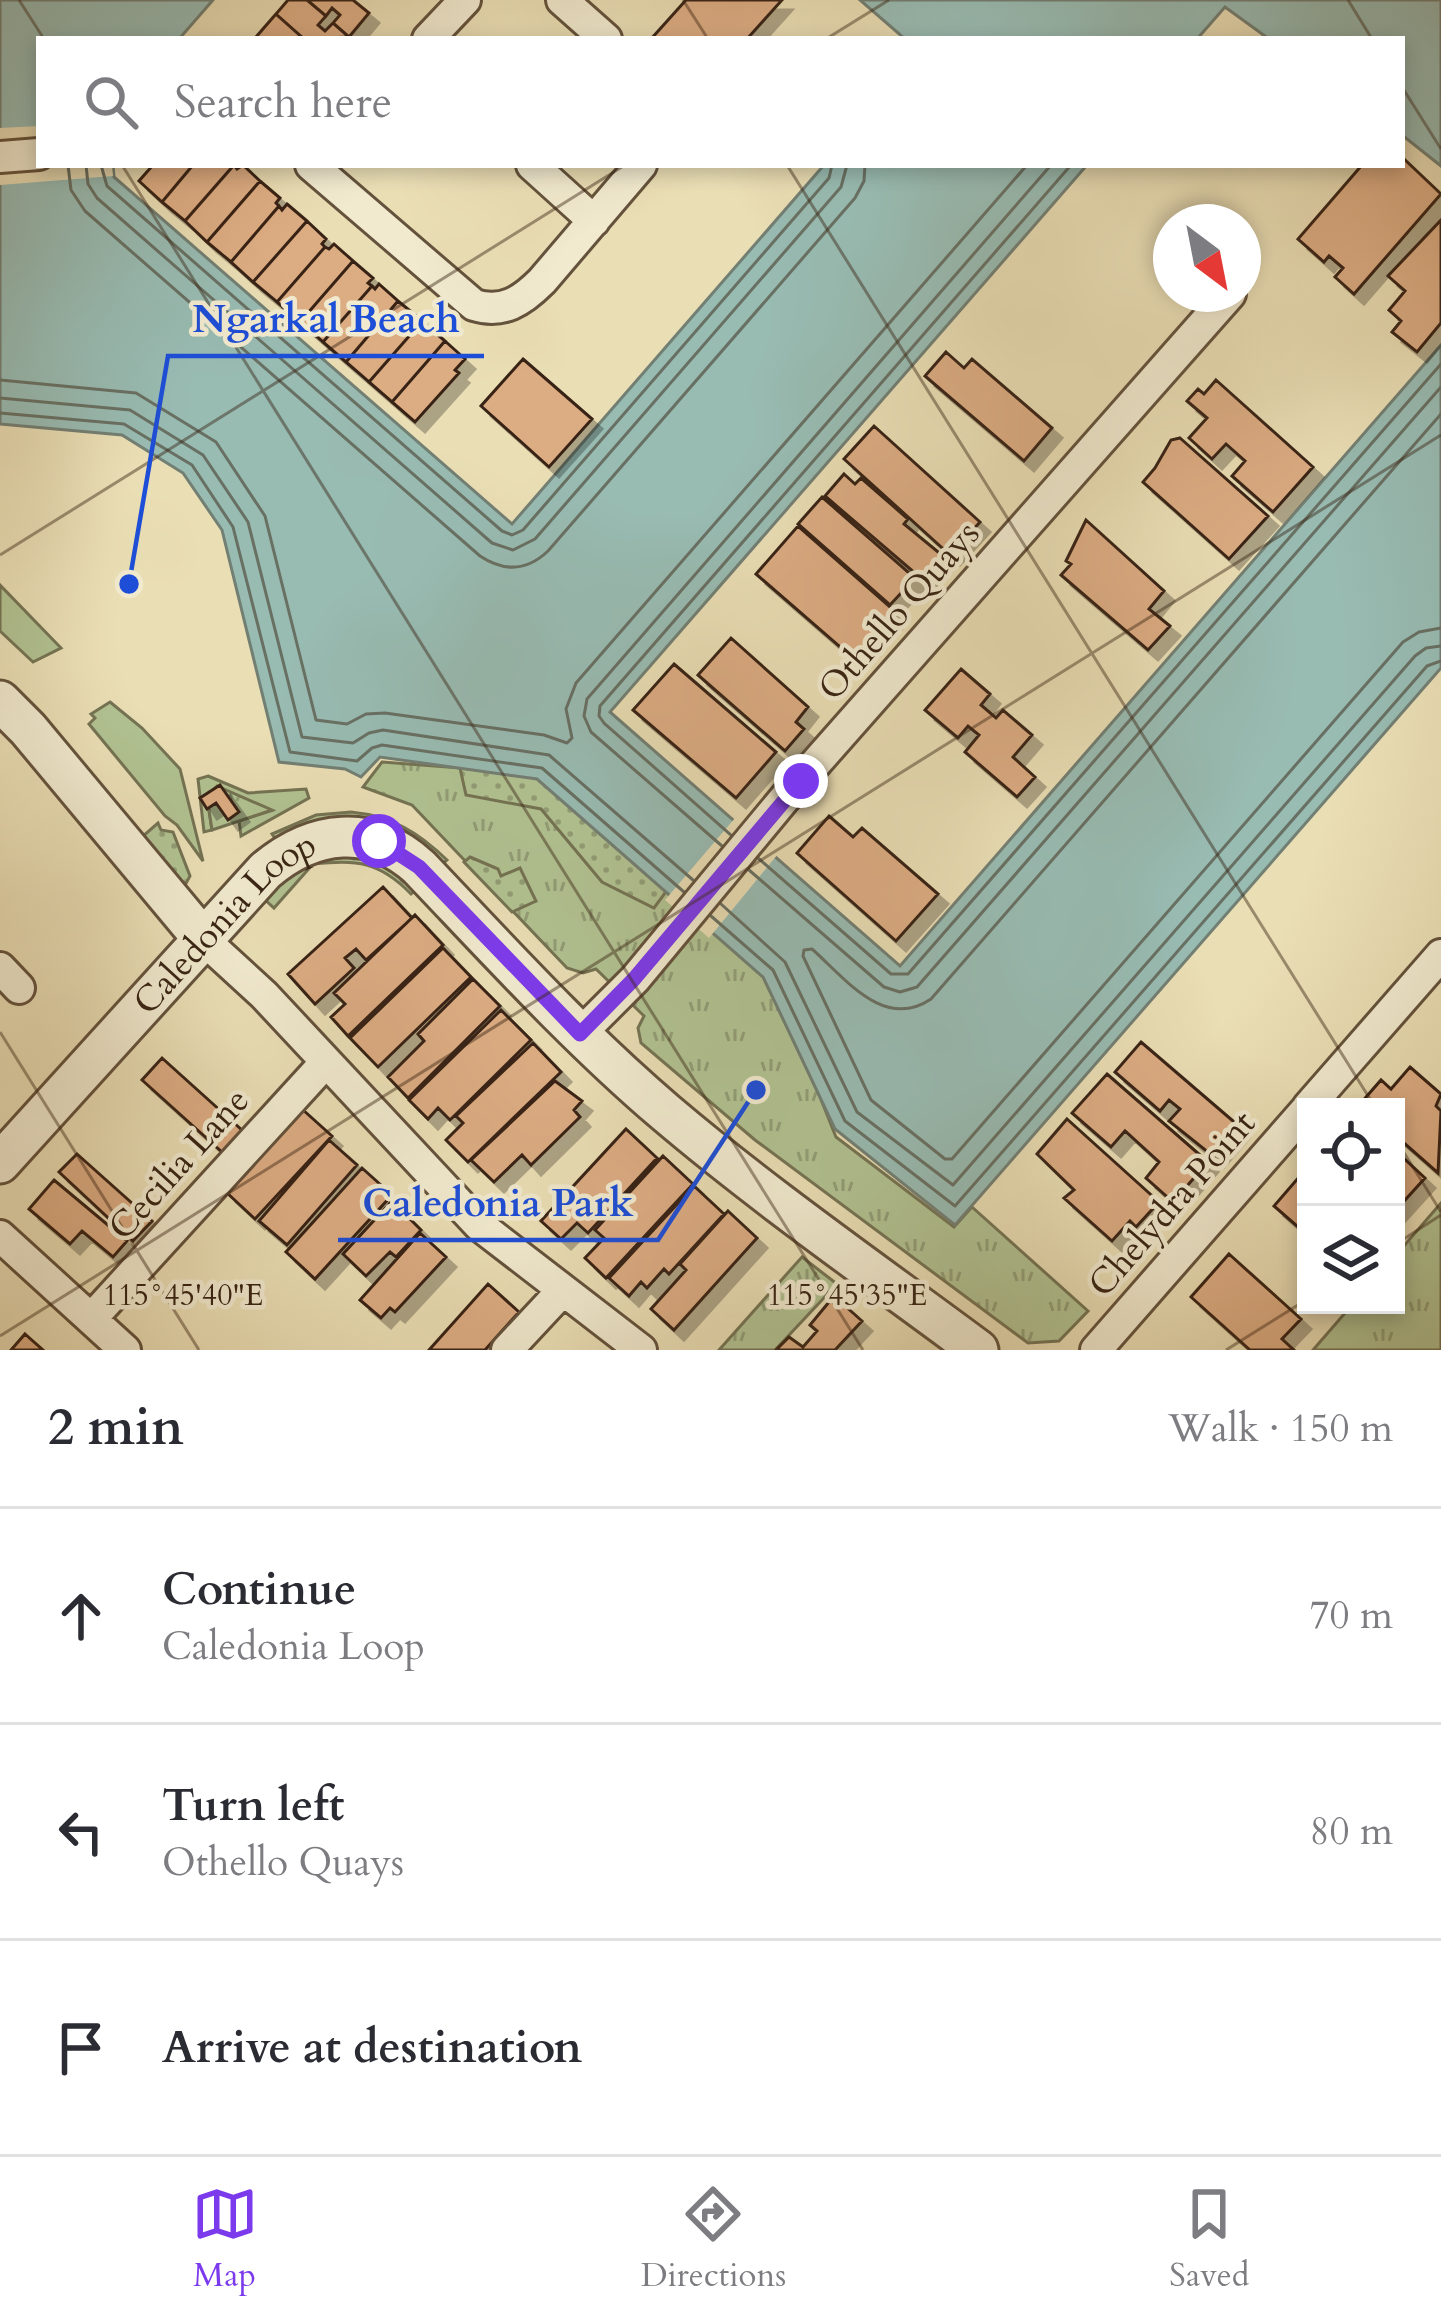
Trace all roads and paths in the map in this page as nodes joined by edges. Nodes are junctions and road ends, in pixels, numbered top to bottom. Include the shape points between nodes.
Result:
1 (465, 0) edge
2 (562, 0) edge
3 (431, 36) edge
4 (603, 36) edge
5 (36, 154) edge
6 (0, 157) edge
7 (316, 168) edge
8 (535, 168) edge
9 (638, 168) edge
10 (594, 221) junction
11 (1214, 312) edge
12 (0, 701) edge
13 (204, 940) junction
14 (1441, 955) edge
15 (580, 1034) junction
16 (325, 1063) junction
17 (1316, 1098) edge
18 (1297, 1119) edge
19 (0, 1163) edge
20 (0, 1236) edge
21 (563, 1290) junction
22 (91, 1319) junction
23 (125, 1350) edge
24 (507, 1350) edge
25 (641, 1350) edge
26 (978, 1350) edge
27 (1096, 1350) edge

1 - 3 street
2 - 4 street
5 - 6 street
7 - 10 street via 483,308 526,296
8 - 10 street
9 - 10 street
11 - 15 street, Othello Quays
12 - 13 street
13 - 15 street, Caledonia Loop via 292,851 326,837 379,841 419,867
13 - 16 street
13 - 19 street, Caledonia Loop
14 - 17 street, Chelydra Point
15 - 26 street, Caledonia Loop via 767,1196
16 - 21 street via 478,1225
16 - 22 street, Cecilia Lane
18 - 27 street, Chelydra Point
20 - 22 street
21 - 24 street
21 - 25 street
22 - 23 street

